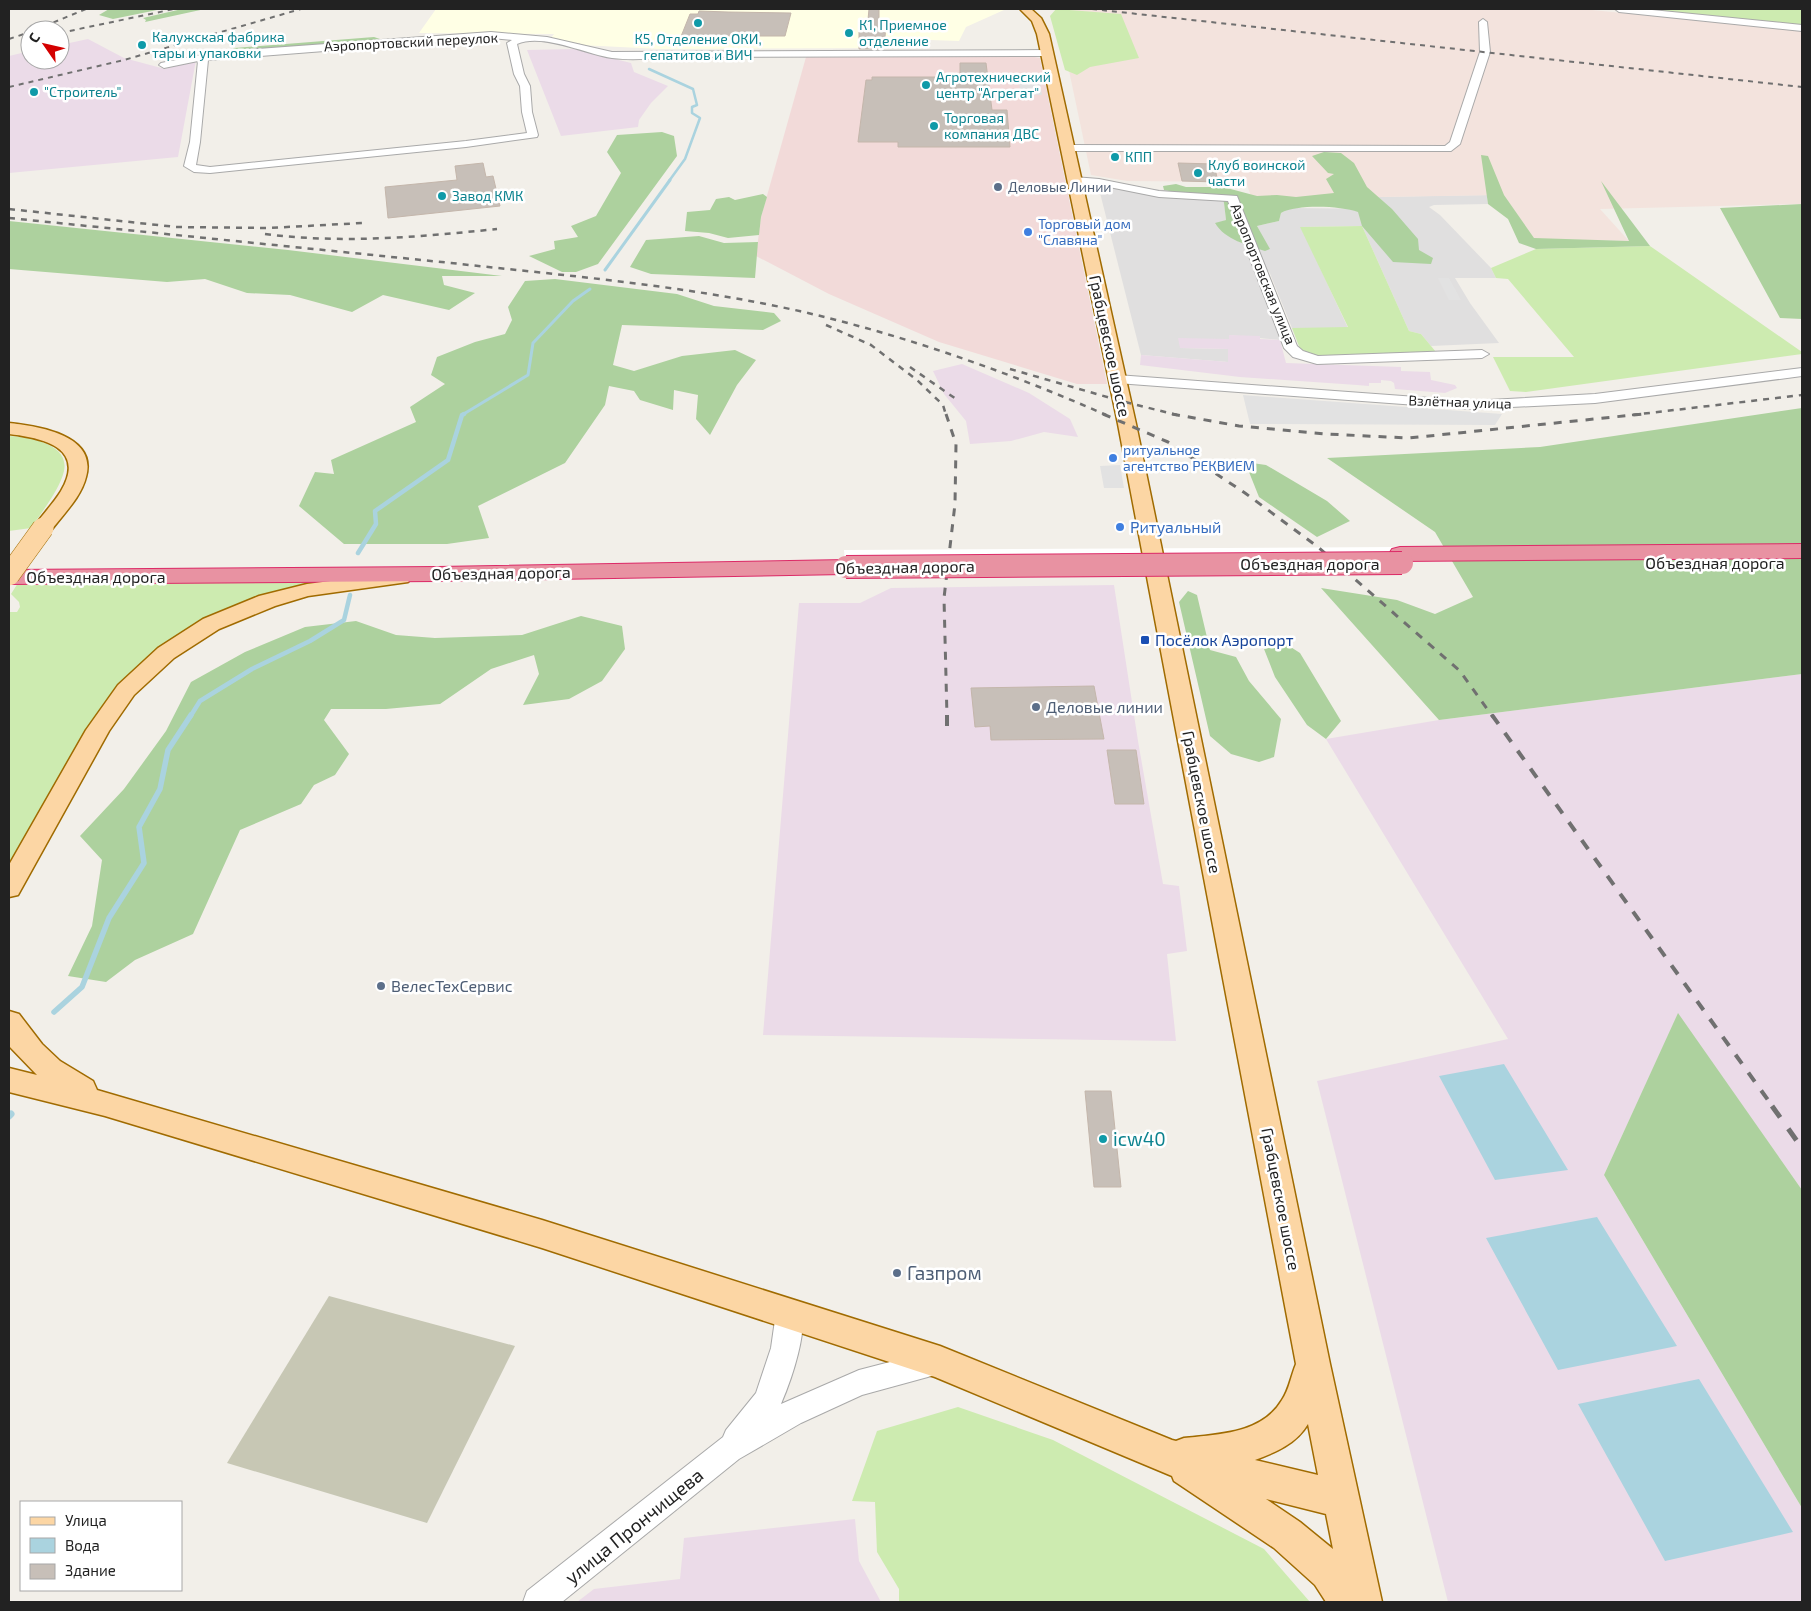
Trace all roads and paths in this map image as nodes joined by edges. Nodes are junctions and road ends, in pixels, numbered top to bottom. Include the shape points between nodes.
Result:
1 (1025, 9) edge
2 (1620, 9) edge
3 (1483, 22) dead end
4 (1802, 28) edge
5 (524, 38) junction
6 (1047, 53) junction
7 (203, 57) junction
8 (164, 66) dead end
9 (1067, 148) junction
10 (1074, 180) junction
11 (1482, 354) dead end
12 (1802, 372) edge
13 (1116, 379) junction
14 (9, 429) edge
15 (1802, 551) edge
16 (1401, 558) junction
17 (9, 562) edge
18 (845, 562) junction
19 (1802, 562) edge
20 (438, 574) junction
21 (9, 576) edge
22 (9, 888) edge
23 (9, 1022) edge
24 (9, 1080) edge
25 (105, 1104) junction
26 (790, 1313) junction
27 (940, 1362) junction
28 (1313, 1364) junction
29 (729, 1450) junction
30 (1172, 1458) junction
31 (1341, 1499) junction
32 (538, 1602) edge
33 (1348, 1602) edge
34 (1363, 1602) edge

1 - 6 main road, Грабцевское шоссе via 1037,20
2 - 4 street
3 - 9 street via 1485,52 1455,144 1447,149
5 - 6 street, Аэропортовский переулок via 627,56
5 - 7 street, Аэропортовский переулок via 491,35
5 - 7 street via 512,43 525,86 533,135 210,170 190,166
6 - 9 main road, Грабцевское шоссе
7 - 8 street, Аэропортовский переулок
9 - 10 main road, Грабцевское шоссе
10 - 11 street, Аэропортовская улица via 1159,194 1233,198 1291,348 1298,354 1317,360
10 - 13 main road, Грабцевское шоссе
12 - 13 street, Взлётная улица via 1509,405 1461,405
13 - 28 main road, Грабцевское шоссе
14 - 21 main road, bridge via 55,438 70,448 79,466 77,477
15 - 16 highway, Объездная дорога
16 - 18 highway, Объездная дорога, bridge
16 - 19 highway, Объездная дорога
17 - 18 highway, Объездная дорога
18 - 20 highway, Объездная дорога
20 - 21 highway, Объездная дорога
20 - 22 main road via 307,590 276,599 211,624 166,653 126,690 98,730
23 - 25 main road via 25,1045 53,1074
24 - 25 main road
25 - 26 main road via 542,1234
26 - 27 main road
26 - 29 street via 785,1348 768,1400
27 - 29 street via 859,1382 791,1413
27 - 30 main road
28 - 30 main road via 1295,1411 1284,1426 1258,1441
28 - 31 main road, Грабцевское шоссе
29 - 32 street, улица Прончищева
30 - 31 main road
30 - 33 main road via 1287,1535 1329,1571
31 - 34 main road, Грабцевское шоссе

